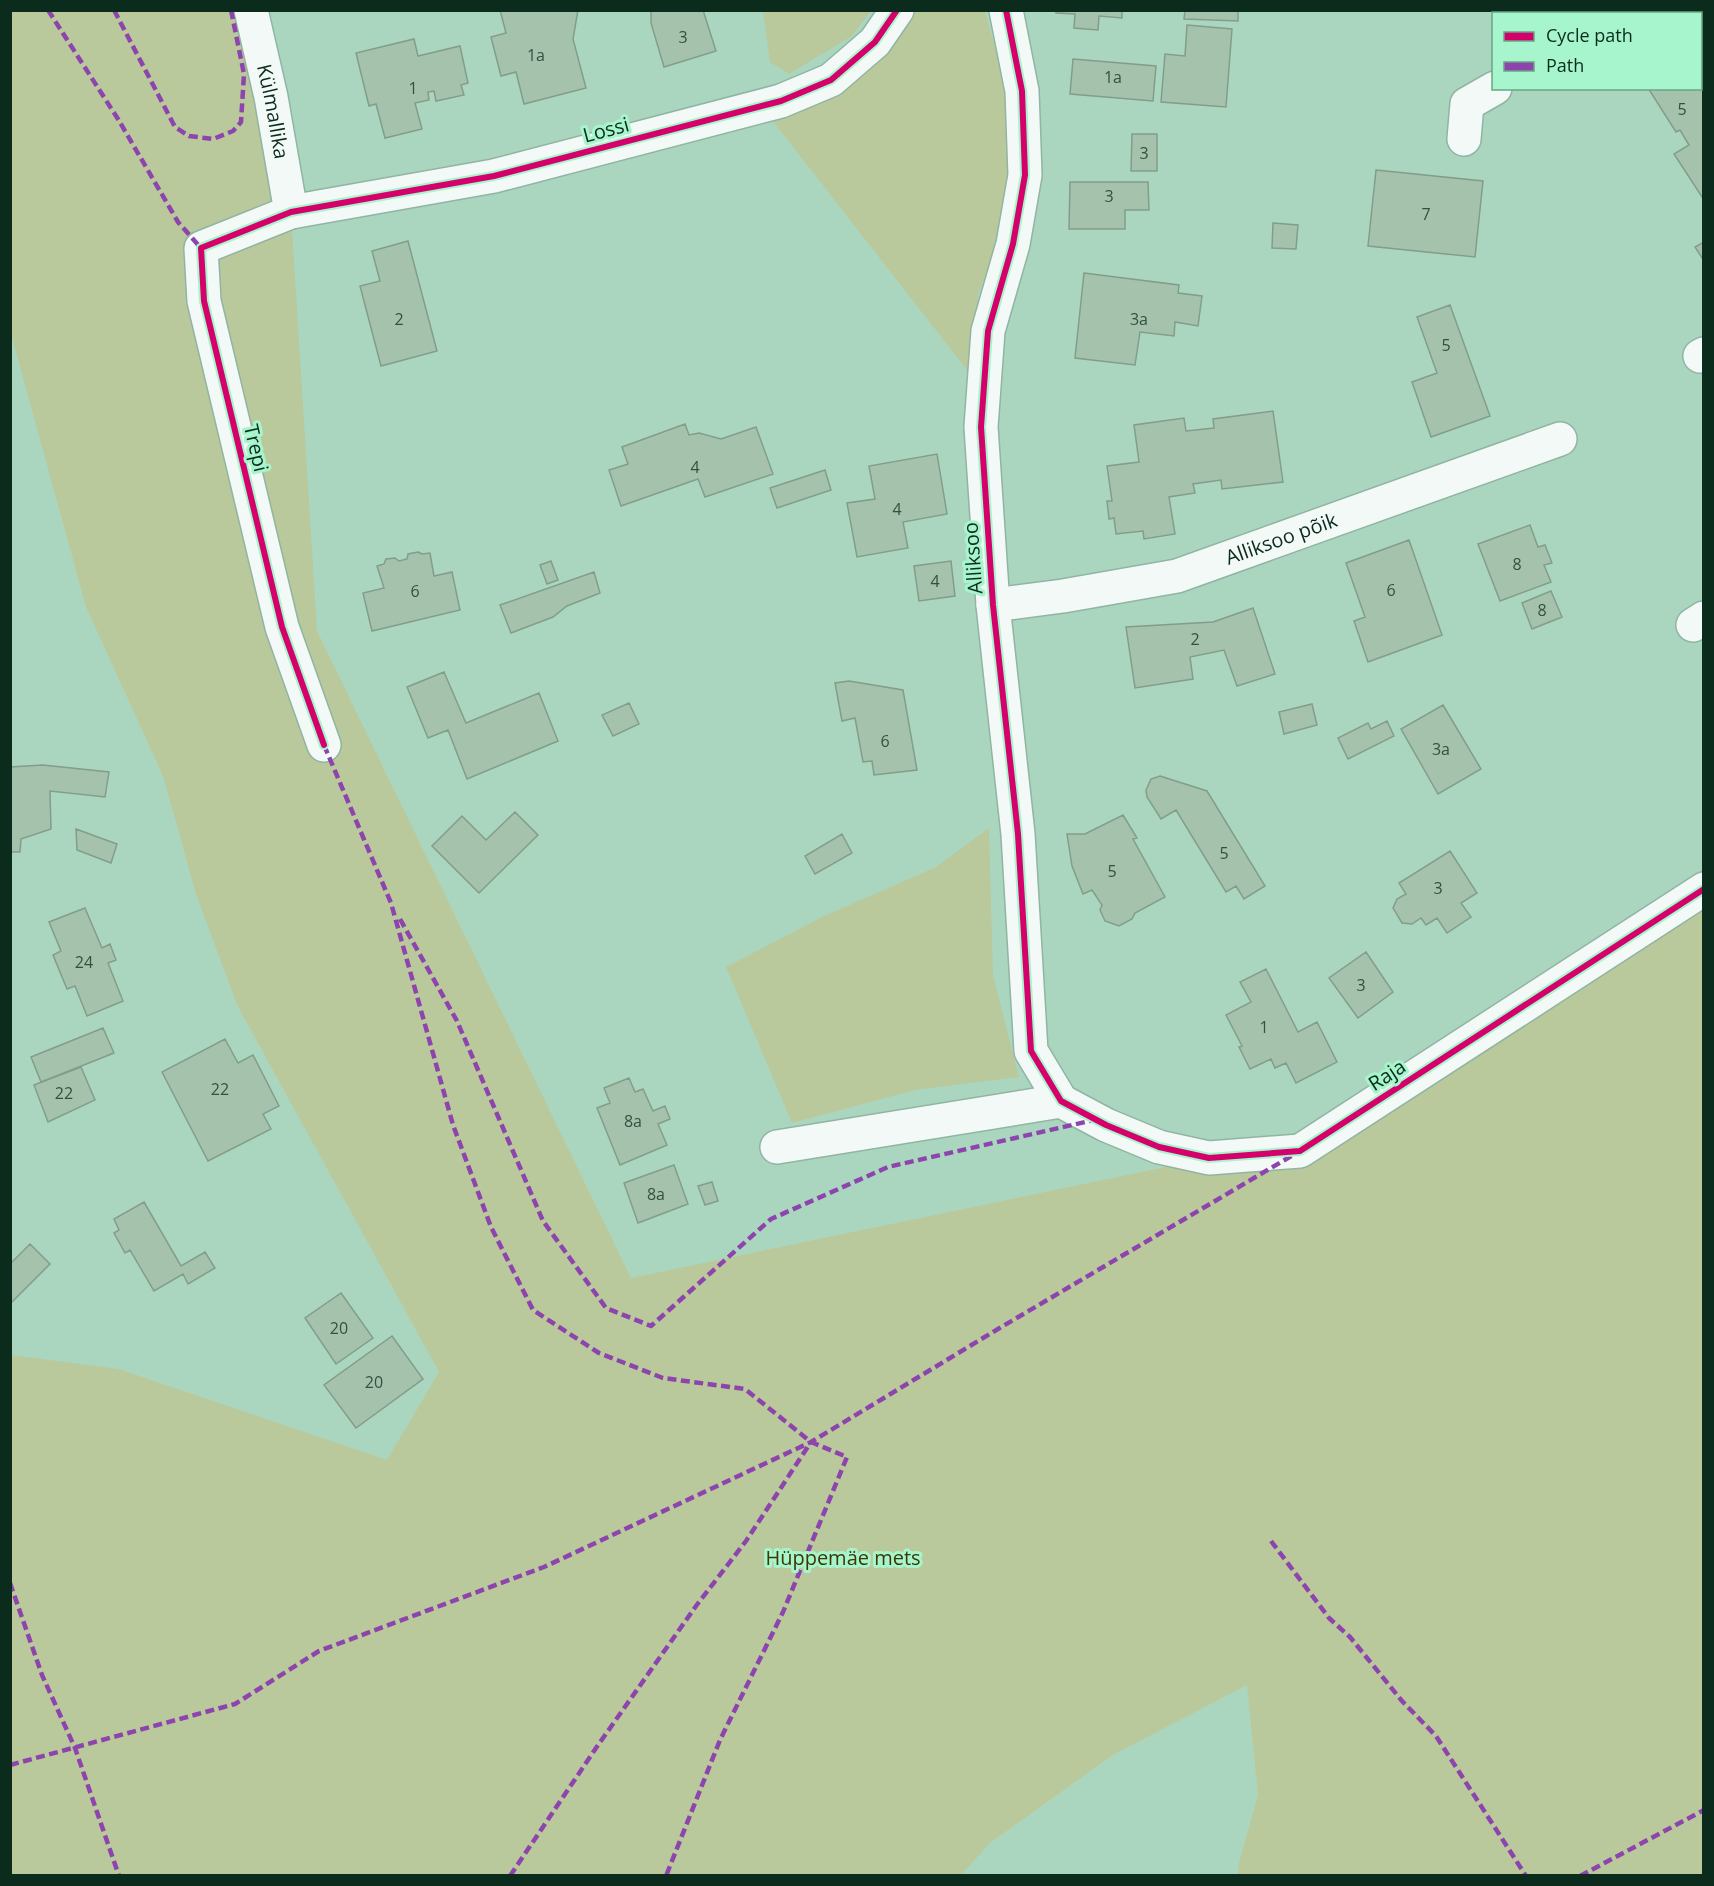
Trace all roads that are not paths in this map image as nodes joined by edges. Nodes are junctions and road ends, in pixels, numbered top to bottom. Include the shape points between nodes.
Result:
1 (251, 10) edge
2 (897, 10) edge
3 (1006, 10) edge
4 (1492, 90) edge
5 (1464, 139) dead end
6 (291, 212) junction
7 (1560, 439) dead end
8 (993, 605) junction
9 (324, 745) dead end
10 (1704, 889) edge
11 (1061, 1101) junction
12 (777, 1147) dead end

1 - 6 street, Külmallika
2 - 6 street, Lossi via 875,42 831,80 781,101 494,176
3 - 8 street, Alliksoo via 1022,91 1025,174 1013,244 988,332 981,427
4 - 5 street via 1467,104
6 - 9 street, Trepi via 201,248 204,301 282,627
7 - 8 street, Alliksoo põik via 1177,576
8 - 11 street, Alliksoo via 1018,834 1031,1051
10 - 11 street, Raja via 1300,1151 1209,1158 1159,1147
11 - 12 street

